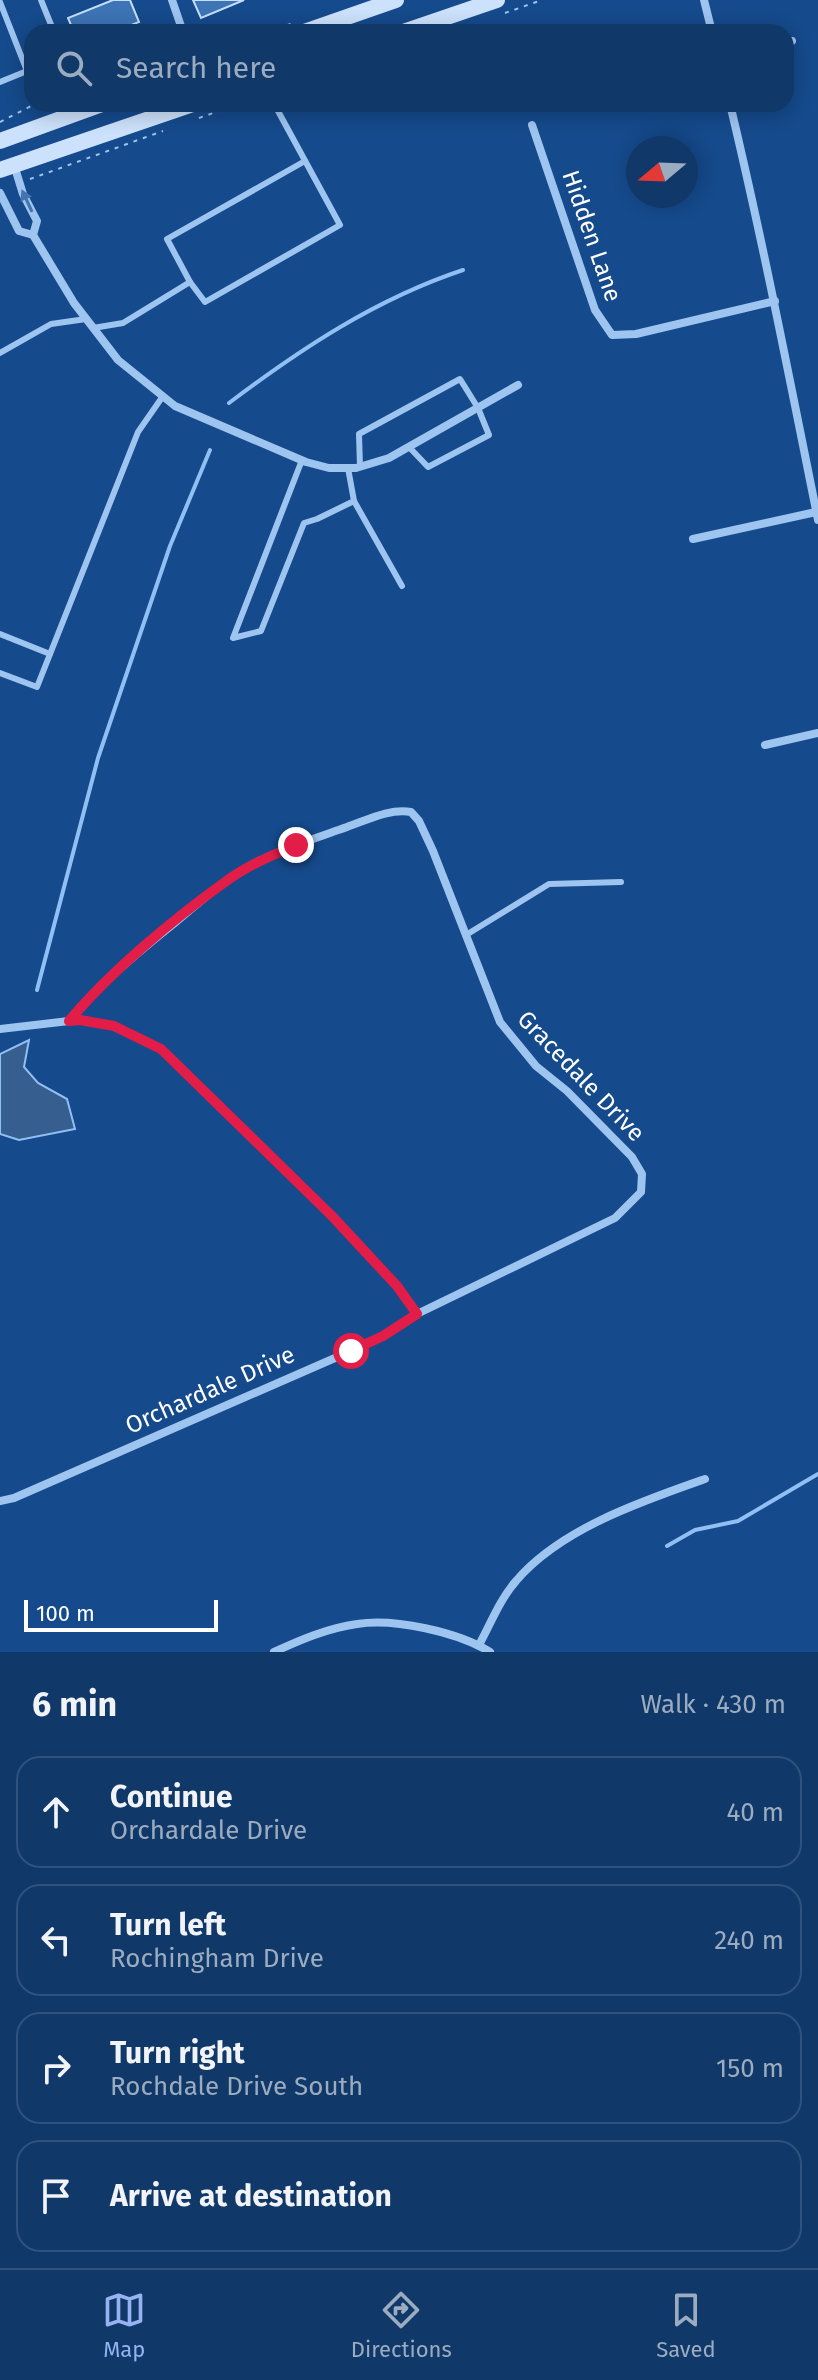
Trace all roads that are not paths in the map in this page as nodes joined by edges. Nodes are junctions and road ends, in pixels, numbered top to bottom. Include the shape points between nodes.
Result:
1 (41, 0) edge
2 (172, 0) edge
3 (396, 0) edge
4 (405, 0) edge
5 (497, 0) edge
6 (704, 0) edge
7 (0, 2) edge
8 (51, 24) edge
9 (180, 24) edge
10 (327, 24) edge
11 (358, 24) edge
12 (426, 24) edge
13 (710, 24) edge
14 (24, 56) edge
15 (24, 72) edge
16 (0, 82) edge
17 (69, 112) edge
18 (140, 112) edge
19 (195, 112) edge
20 (279, 112) edge
21 (732, 112) edge
22 (532, 125) dead end
23 (28, 131) junction
24 (0, 141) edge
25 (0, 150) edge
26 (52, 152) junction
27 (305, 161) junction
28 (7, 168) edge
29 (0, 193) edge
30 (33, 235) junction
31 (190, 282) junction
32 (775, 301) junction
33 (86, 319) junction
34 (93, 328) junction
35 (0, 353) edge
36 (518, 385) dead end
37 (163, 396) junction
38 (478, 408) junction
39 (409, 447) junction
40 (302, 460) junction
41 (360, 467) junction
42 (348, 468) junction
43 (354, 501) junction
44 (817, 516) edge
45 (693, 539) dead end
46 (402, 586) dead end
47 (0, 634) edge
48 (50, 654) junction
49 (0, 673) edge
50 (818, 733) edge
51 (765, 745) dead end
52 (621, 882) dead end
53 (466, 935) junction
54 (69, 1021) junction
55 (0, 1029) edge
56 (641, 1192) joint
57 (417, 1314) junction
58 (705, 1479) dead end
59 (0, 1501) edge
60 (479, 1645) junction
61 (274, 1652) edge
62 (490, 1652) edge

1 - 8 lane
2 - 9 street
3 - 10 main road
4 - 11 main road via 390,13
5 - 12 main road
6 - 13 street
7 - 14 lane
15 - 16 lane
17 - 23 main road
18 - 26 main road via 73,135
19 - 26 main road
20 - 27 lane
21 - 32 street
22 - 32 street, Hidden Lane via 595,310 612,335
23 - 24 main road
23 - 25 main road via 15,145
26 - 28 main road
27 - 31 lane via 167,239
27 - 31 lane via 340,225 205,302
30 -> 28 street via 37,221
29 - 30 street via 19,231
30 - 33 street
31 - 34 lane via 123,323
32 - 44 street
33 - 34 street
33 - 35 lane via 51,324
34 - 37 street via 118,360
36 - 38 street
37 - 40 street via 175,406
37 - 48 lane via 138,432
38 - 39 street
38 - 39 lane via 489,435 428,467
38 - 41 lane via 460,379 359,434
39 - 41 street
40 - 42 street
40 - 43 lane via 233,638 261,631 304,523
41 - 42 street
42 - 43 lane
43 - 46 lane
44 - 45 street
47 - 48 lane
48 - 49 lane via 37,687
50 - 51 street
52 - 53 lane via 549,884
53 - 54 street, Gracedale Drive via 419,821 401,810 296,845 226,881 96,989
53 - 56 street, Gracedale Drive via 500,1022 536,1066 632,1157 642,1174
54 - 55 street
54 - 57 street via 114,1026 161,1049 332,1216
56 - 57 street, Orchardale Drive via 615,1218
57 - 59 street, Orchardale Drive via 351,1351
58 - 60 street via 587,1528 541,1556 514,1583
60 - 61 street via 430,1630 358,1623
60 - 62 street

